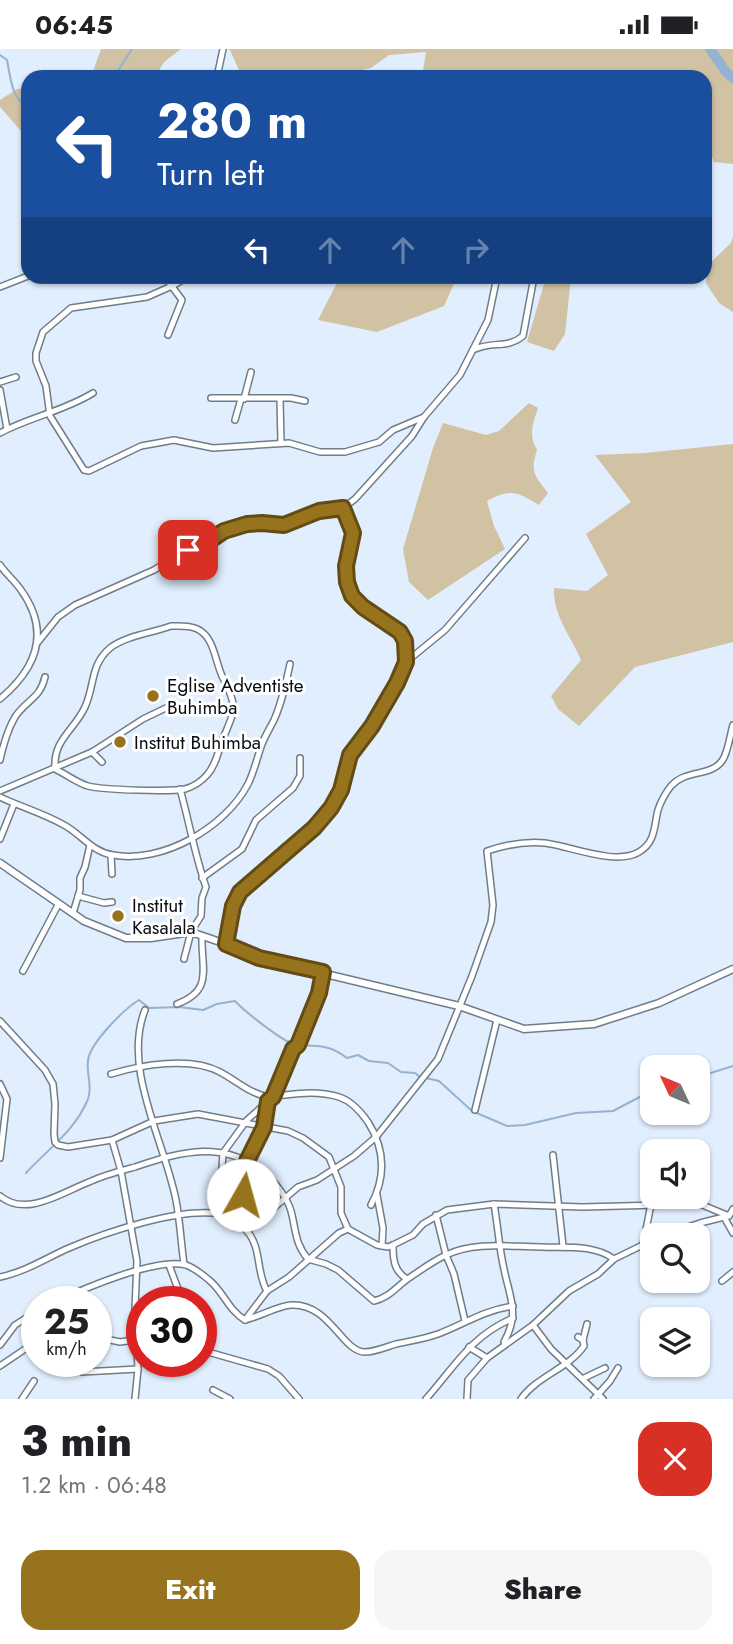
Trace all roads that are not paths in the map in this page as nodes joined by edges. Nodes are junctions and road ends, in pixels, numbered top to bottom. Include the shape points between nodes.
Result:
1 (223, 49) edge
2 (218, 70) edge
3 (21, 279) edge
4 (176, 284) edge
5 (496, 284) edge
6 (533, 284) edge
7 (172, 286) junction
8 (0, 287) edge
9 (168, 335) dead end
10 (475, 349) junction
11 (251, 372) dead end
12 (16, 377) dead end
13 (0, 382) edge
14 (0, 390) edge
15 (93, 393) dead end
16 (211, 398) dead end
17 (242, 399) junction
18 (280, 399) junction
19 (305, 401) dead end
20 (49, 412) junction
21 (424, 417) junction
22 (235, 420) dead end
23 (7, 429) junction
24 (0, 433) edge
25 (281, 443) junction
26 (343, 508) junction
27 (525, 538) dead end
28 (0, 565) edge
29 (37, 642) junction
30 (406, 662) junction
31 (290, 664) dead end
32 (45, 677) dead end
33 (0, 699) edge
34 (172, 705) dead end
35 (733, 725) edge
36 (92, 752) junction
37 (300, 758) dead end
38 (0, 760) edge
39 (102, 762) dead end
40 (55, 769) junction
41 (180, 789) junction
42 (0, 791) edge
43 (0, 797) edge
44 (14, 804) junction
45 (193, 838) junction
46 (0, 839) edge
47 (90, 845) junction
48 (111, 855) junction
49 (0, 863) edge
50 (112, 874) dead end
51 (202, 878) junction
52 (78, 896) junction
53 (112, 902) dead end
54 (58, 905) junction
55 (72, 913) junction
56 (191, 932) junction
57 (202, 936) junction
58 (226, 944) junction
59 (184, 959) dead end
60 (733, 969) edge
61 (23, 971) dead end
62 (323, 972) junction
63 (177, 1004) dead end
64 (458, 1006) junction
65 (145, 1010) dead end
66 (497, 1020) junction
67 (0, 1021) edge
68 (139, 1067) junction
69 (111, 1074) dead end
70 (0, 1084) edge
71 (271, 1099) junction
72 (475, 1110) dead end
73 (155, 1121) junction
74 (245, 1123) junction
75 (264, 1127) junction
76 (376, 1137) junction
77 (112, 1140) junction
78 (223, 1153) junction
79 (553, 1155) dead end
80 (0, 1157) edge
81 (165, 1157) junction
82 (247, 1161) junction
83 (335, 1168) junction
84 (121, 1171) junction
85 (377, 1195) junction
86 (0, 1196) edge
87 (285, 1197) junction
88 (242, 1198) dead end
89 (494, 1204) junction
90 (640, 1204) edge
91 (371, 1205) dead end
92 (560, 1207) junction
93 (710, 1208) edge
94 (733, 1209) edge
95 (219, 1214) junction
96 (178, 1215) junction
97 (436, 1215) junction
98 (729, 1216) edge
99 (700, 1223) edge
100 (129, 1228) junction
101 (348, 1229) junction
102 (247, 1231) junction
103 (733, 1233) edge
104 (393, 1245) junction
105 (500, 1245) junction
106 (382, 1246) junction
107 (563, 1246) junction
108 (640, 1246) edge
109 (446, 1255) junction
110 (308, 1259) junction
111 (614, 1259) junction
112 (169, 1265) junction
113 (184, 1265) junction
114 (135, 1272) junction
115 (733, 1273) edge
116 (0, 1277) edge
117 (407, 1279) junction
118 (722, 1281) dead end
119 (89, 1286) edge
120 (136, 1286) edge
121 (177, 1286) edge
122 (267, 1291) junction
123 (513, 1306) junction
124 (513, 1318) junction
125 (245, 1320) junction
126 (21, 1321) edge
127 (465, 1321) junction
128 (586, 1324) dead end
129 (533, 1325) junction
130 (0, 1345) edge
131 (502, 1345) junction
132 (470, 1347) junction
133 (21, 1352) edge
134 (217, 1355) edge
135 (487, 1358) junction
136 (566, 1364) junction
137 (0, 1366) edge
138 (605, 1368) dead end
139 (618, 1368) dead end
140 (137, 1377) edge
141 (584, 1378) junction
142 (34, 1381) dead end
143 (213, 1390) dead end
144 (601, 1396) edge
145 (22, 1399) edge
146 (135, 1399) edge
147 (230, 1399) edge
148 (299, 1399) edge
149 (426, 1399) edge
150 (467, 1399) edge
151 (520, 1399) edge
152 (594, 1399) edge

1 - 2 street
3 - 8 street
4 - 7 street
5 - 10 street via 488,320
6 - 10 street via 523,336 513,344
7 - 9 street via 181,300
7 - 20 street via 147,297 71,308 43,332 36,361 46,386
10 - 21 street via 454,383
11 - 17 street
12 - 13 street
14 - 23 street
15 - 20 street
16 - 17 street
17 - 18 street
17 - 22 street
18 - 19 street
18 - 25 street
20 - 23 street
20 - 25 street via 80,465 89,471 151,443 184,441 213,448
21 - 25 street via 393,430 379,442 345,452
21 - 26 street via 412,436
23 - 24 street
26 - 29 street via 319,511 284,525 262,523 224,531 154,570 75,605
26 - 30 street via 353,533 346,566 352,596 400,632
27 - 30 street via 445,630
28 - 29 street via 21,589 32,611
29 - 33 street via 23,677
30 - 58 street via 372,726 350,755 331,808 240,892
31 - 45 street via 247,786 217,821
32 - 38 street via 42,689 15,717
34 - 36 street
35 - 64 street via 722,761 706,772 685,774 670,787 658,809 655,833 640,852 618,856 546,843 504,845 487,851 491,922
36 - 39 street
36 - 40 street
37 - 51 street via 300,776 293,788 256,820 242,849
40 - 41 street via 86,786 108,790
40 - 41 street via 54,756 61,740 85,709 96,662 112,646 130,639 171,626 189,627 202,632 209,643 235,712 207,775
40 - 42 street
41 - 45 street
43 - 44 street
44 - 46 street
44 - 47 street via 65,825
45 - 48 street via 159,853
45 - 51 street
47 - 48 street
47 - 52 street
48 - 50 street
49 - 54 street
51 - 56 street via 206,887 203,911
52 - 53 street
52 - 55 street
54 - 55 street
54 - 61 street
55 - 56 street via 126,938
56 - 57 street
56 - 59 street
57 - 58 street
57 - 63 street via 204,982 193,996
58 - 62 street via 259,958
60 - 66 street via 659,1003 594,1024 524,1029
62 - 64 street
62 - 71 street via 299,1042
64 - 66 street
64 - 76 street via 438,1059
65 - 68 street via 138,1028
66 - 72 street
67 - 77 street via 53,1084 56,1143 68,1147
68 - 69 street
68 - 71 street via 205,1065
68 - 73 street via 142,1090
70 - 80 street via 6,1100
71 - 74 street
71 - 75 street
71 - 76 street via 315,1093 339,1097 361,1113
73 - 74 street via 198,1114
73 - 77 street
73 - 81 street
74 - 75 street
74 - 78 street
75 - 82 street
75 - 83 street via 303,1138
76 - 83 street
76 - 85 street via 382,1162
77 - 84 street
78 - 81 street via 194,1150
78 - 82 street
78 - 95 street
79 - 92 street
81 - 84 street
81 - 96 street
82 - 87 street
82 - 88 street
83 - 87 street
83 - 101 street via 341,1213
84 - 86 street via 24,1205
84 - 100 street
85 - 91 street
85 - 106 street
87 - 102 street
87 - 110 street via 297,1243
89 - 92 street
89 - 97 street
89 - 105 street
90 - 92 street
92 - 107 street
93 - 98 street
94 - 98 street
95 - 96 street
95 - 102 street
96 - 100 street
96 - 113 street
97 - 104 street
97 - 109 street
98 - 99 street
98 - 103 street
100 - 114 street
100 - 116 street
101 - 106 street
101 - 110 street
102 - 122 street
104 - 106 street
104 - 117 street via 395,1268
105 - 107 street
105 - 109 street
105 - 123 street
107 - 111 street via 594,1250
108 - 111 street
109 - 117 street
109 - 127 street
110 - 117 street via 338,1270 374,1301 391,1294
110 - 122 street
111 - 129 street via 569,1291
112 - 113 street
112 - 114 street
112 - 121 street
113 - 125 street via 211,1281
114 - 119 street
114 - 120 street
115 - 118 street
122 - 125 street
123 - 124 street
123 - 127 street
124 - 131 street
124 - 132 street via 486,1331
125 - 127 street via 288,1304 303,1305 327,1319 359,1352 424,1339
126 - 130 street
128 - 136 street via 581,1338 584,1346
129 - 131 street
129 - 136 street
131 - 135 street
132 - 135 street
132 - 149 street
133 - 137 street
134 - 148 street via 268,1369
135 - 150 street via 468,1380
136 - 141 street
136 - 151 street
138 - 141 street
139 - 144 street
140 - 146 street
141 - 144 street
142 - 145 street
143 - 147 street
144 - 152 street

